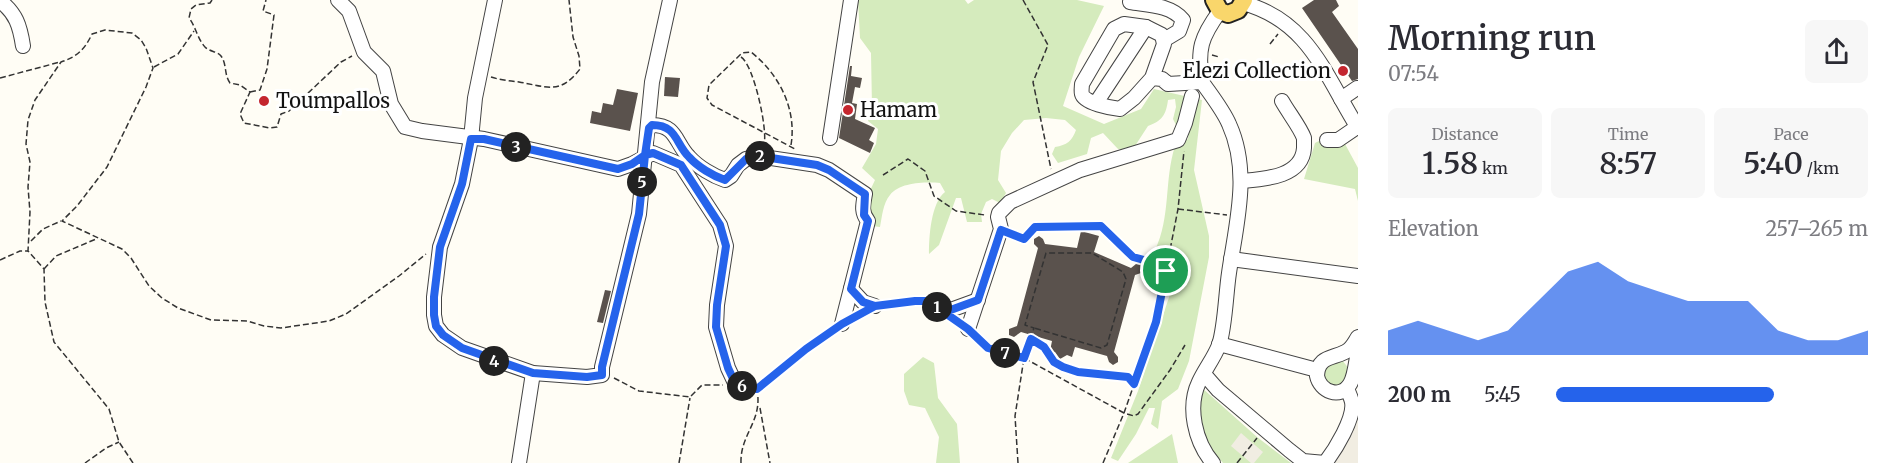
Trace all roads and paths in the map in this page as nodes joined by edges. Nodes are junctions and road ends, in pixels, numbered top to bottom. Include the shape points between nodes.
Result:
1 (212, 0) edge
2 (266, 0) edge
3 (338, 0) edge
4 (495, 0) edge
5 (569, 0) edge
6 (670, 0) edge
7 (851, 0) edge
8 (1023, 0) edge
9 (0, 1) edge
10 (1130, 2) dead end
11 (1243, 2) edge
12 (1217, 5) edge
13 (1146, 27) junction
14 (1283, 29) dead end
15 (194, 30) junction
16 (1164, 40) junction
17 (1270, 44) dead end
18 (23, 46) dead end
19 (364, 52) junction
20 (1208, 55) dead end
21 (740, 56) junction
22 (1219, 57) dead end
23 (61, 62) junction
24 (153, 68) junction
25 (481, 75) junction
26 (0, 78) edge
27 (1152, 78) junction
28 (1202, 82) junction
29 (1357, 88) edge
30 (250, 92) junction
31 (1192, 96) dead end
32 (1341, 99) junction
33 (1282, 101) dead end
34 (1096, 103) junction
35 (648, 123) junction
36 (1358, 127) edge
37 (766, 134) junction
38 (830, 138) dead end
39 (471, 139) junction
40 (1178, 140) junction
41 (1327, 140) dead end
42 (791, 145) junction
43 (800, 152) dead end
44 (645, 155) junction
45 (758, 156) junction
46 (883, 175) dead end
47 (1064, 177) junction
48 (1242, 181) junction
49 (1178, 209) junction
50 (1237, 216) junction
51 (62, 220) junction
52 (1000, 223) junction
53 (97, 239) junction
54 (30, 242) junction
55 (440, 247) junction
56 (28, 251) junction
57 (1231, 259) junction
58 (0, 260) edge
59 (44, 269) junction
60 (1166, 271) junction
61 (1358, 276) edge
62 (851, 289) junction
63 (978, 300) junction
64 (875, 306) joint
65 (945, 312) joint
66 (842, 324) joint
67 (1034, 328) junction
68 (968, 329) joint
69 (1358, 337) edge
70 (1031, 339) junction
71 (1219, 344) junction
72 (1185, 345) dead end
73 (1358, 351) edge
74 (1335, 356) junction
75 (1024, 358) junction
76 (1317, 370) junction
77 (533, 373) junction
78 (1353, 373) junction
79 (1204, 374) junction
80 (602, 375) junction
81 (1134, 384) junction
82 (736, 385) junction
83 (1347, 388) junction
84 (757, 389) junction
85 (690, 397) junction
86 (759, 405) junction
87 (1124, 413) junction
88 (1263, 428) junction
89 (119, 442) junction
90 (1336, 457) edge
91 (85, 463) edge
92 (133, 463) edge
93 (519, 463) edge
94 (680, 463) edge
95 (741, 463) edge
96 (770, 463) edge
97 (1018, 463) edge
98 (1103, 463) edge
99 (1213, 463) edge
100 (1237, 463) edge
101 (1325, 463) edge

1 - 15 path via 191,9 189,18
2 - 30 path via 262,11 274,15 267,69 260,90
3 - 19 street via 349,11
4 - 25 street
5 - 25 path via 580,69 570,81 547,88
6 - 35 street via 652,82
7 - 38 street
8 - 47 path via 1048,45 1033,82 1050,168
9 - 18 street via 17,20
10 - 16 street via 1178,12 1183,20 1179,31
11 - 12 main road via 1235,12 1227,14
11 - 32 street via 1277,17 1305,40
12 - 28 street via 1204,32 1200,53
13 - 16 street
13 - 34 street
13 - 34 street via 1124,24 1114,29 1082,84 1084,98
14 - 17 path
15 - 24 path via 178,54
15 - 30 path via 206,48 219,53 230,83
16 - 27 street
19 - 30 path via 341,62 296,106 281,114 277,126 243,123 240,114
19 - 39 street via 383,71 391,104 405,127
20 - 22 path
21 - 37 path via 754,79
21 - 37 path via 709,85 707,98 712,105
21 - 42 path via 751,52 783,90 792,116
23 - 24 path via 86,46 92,34 122,31 141,40
23 - 26 path
23 - 54 path via 35,100 28,120
24 - 51 path via 108,166
25 - 39 street
27 - 28 street via 1168,84
27 - 34 street via 1120,109
28 - 48 street via 1229,124
29 - 32 street
31 - 40 street
32 - 36 street
33 - 48 street via 1304,139 1300,162 1281,175
35 - 44 street
35 - 45 street via 663,125 672,132 689,157 717,178 725,180 746,159
36 - 41 street via 1338,140
37 - 42 path
37 - 45 path
39 - 44 street via 618,169
39 - 55 street via 462,184
40 - 47 street
40 - 49 path via 1184,149
42 - 43 path
44 - 80 street via 639,214
44 - 82 street via 653,153 681,165 720,225 726,246 716,327
45 - 62 street via 817,165 865,194 864,215 868,221
46 - 52 path via 908,159 925,171 934,196 956,211
47 - 52 street via 1010,202
48 - 50 street
49 - 50 path
49 - 60 path
50 - 57 street
51 - 53 path
51 - 54 path via 43,229
52 - 60 path via 1024,239 1035,227 1101,226 1133,257
52 - 63 street
53 - 55 path via 122,249 149,286 178,308 212,320 247,321 281,328 329,321 346,314
53 - 59 path via 56,256
54 - 56 path
55 - 77 street via 434,297 436,326 462,348
56 - 58 path
56 - 59 path
57 - 61 street
57 - 71 street
59 - 89 path via 45,302 54,342 109,410
60 - 81 path via 1156,322
62 - 64 street via 863,302
62 - 66 street
63 - 65 street
63 - 68 street
64 - 65 path via 928,301
66 - 84 path
67 - 67 path via 1025,325 1046,253 1087,251 1123,272 1126,279 1107,345 1101,348
67 - 70 path
68 - 75 path via 988,348
69 - 74 street via 1348,350
70 - 75 path
70 - 81 path via 1063,367 1128,377
71 - 76 street
71 - 79 street
72 - 87 path via 1138,414
73 - 78 street
74 - 76 street via 1324,360
74 - 78 street via 1347,361
75 - 87 path
75 - 97 path via 1015,416
76 - 83 street via 1318,381 1326,390
77 - 80 street
77 - 93 street
78 - 83 street
79 - 88 street
79 - 99 street via 1193,403 1194,416 1203,449
80 - 85 path via 639,391
81 - 87 path
82 - 84 path
82 - 85 path via 702,385
83 - 90 street via 1353,403
84 - 86 path
85 - 94 path
86 - 95 path
86 - 96 path
87 - 98 path
88 - 100 path
88 - 101 street via 1303,461
89 - 91 path
89 - 92 path
90 - 101 street

